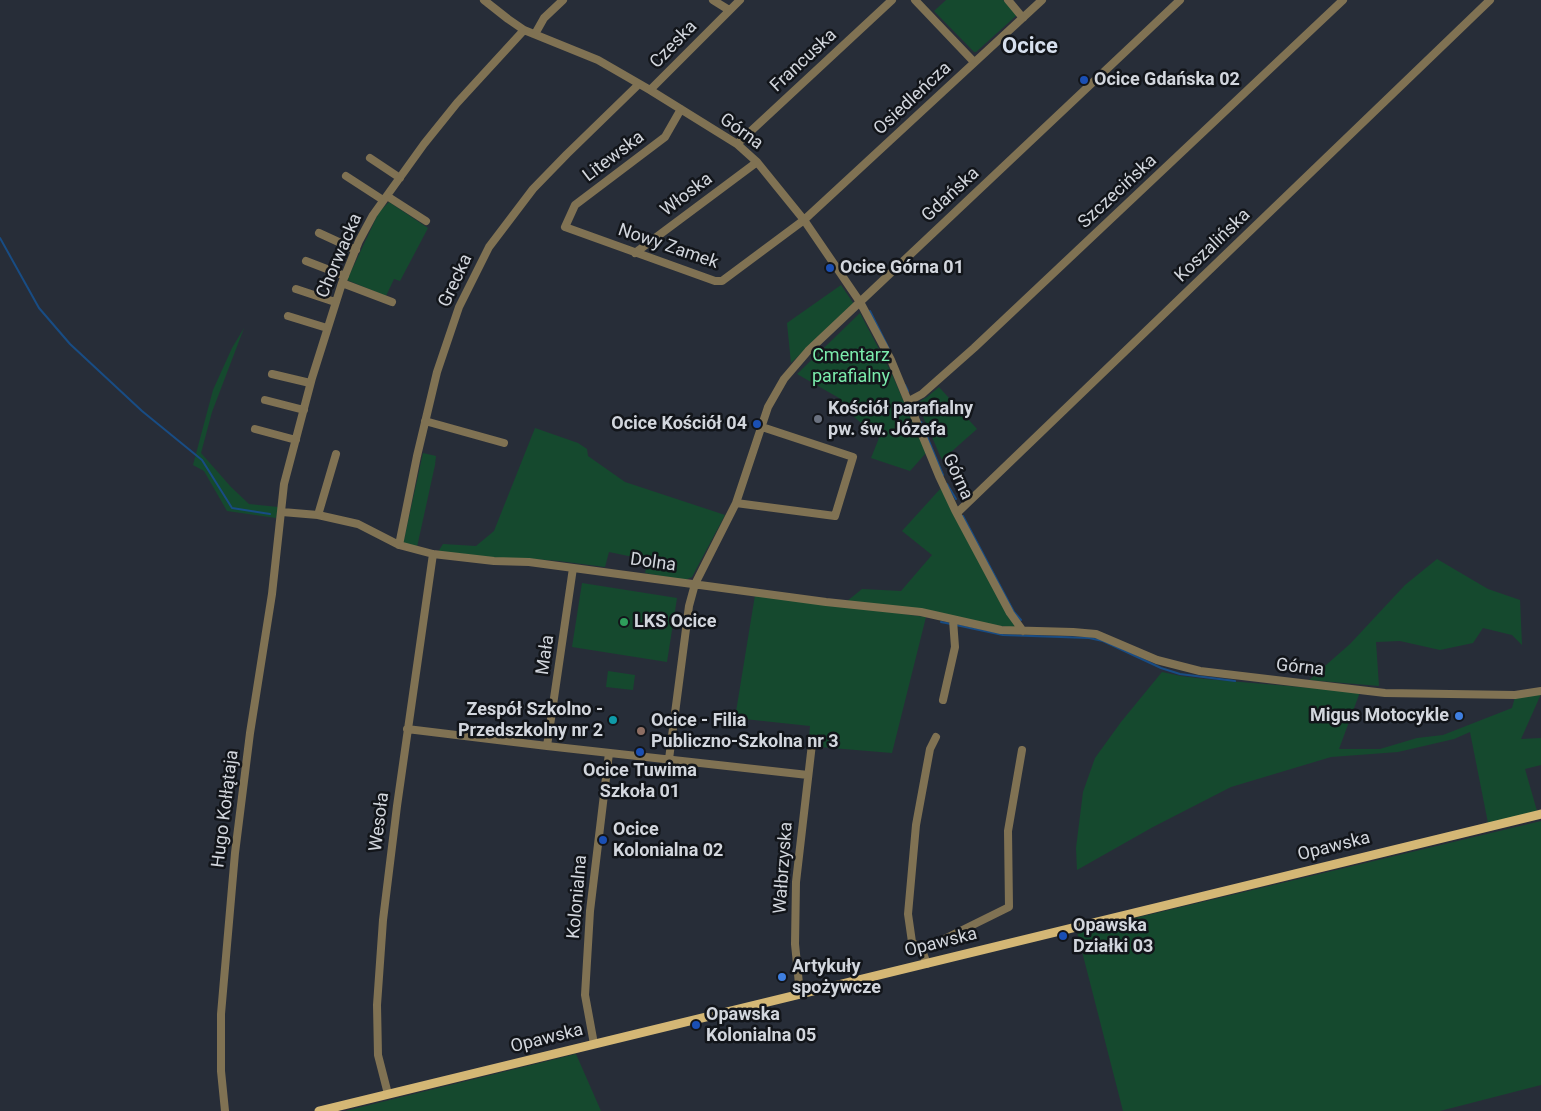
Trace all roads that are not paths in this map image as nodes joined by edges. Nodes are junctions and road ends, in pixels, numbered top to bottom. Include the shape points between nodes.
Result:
1 (484, 0) edge
2 (562, 0) edge
3 (713, 0) edge
4 (740, 0) edge
5 (892, 0) edge
6 (915, 0) edge
7 (1008, 0) edge
8 (1042, 0) edge
9 (1180, 0) edge
10 (1343, 0) edge
11 (1490, 0) edge
12 (729, 10) junction
13 (1023, 18) junction
14 (524, 30) junction
15 (535, 34) junction
16 (974, 62) junction
17 (639, 84) junction
18 (650, 90) junction
19 (681, 110) junction
20 (737, 144) junction
21 (370, 158) dead end
22 (757, 162) junction
23 (346, 176) dead end
24 (400, 178) junction
25 (385, 198) junction
26 (804, 220) junction
27 (426, 221) dead end
28 (565, 227) joint
29 (319, 233) dead end
30 (356, 250) junction
31 (635, 253) junction
32 (306, 261) dead end
33 (343, 280) junction
34 (296, 289) dead end
35 (335, 302) junction
36 (392, 302) dead end
37 (860, 302) junction
38 (288, 316) dead end
39 (327, 328) junction
40 (272, 374) dead end
41 (310, 384) junction
42 (265, 400) dead end
43 (909, 401) junction
44 (304, 410) junction
45 (425, 421) junction
46 (762, 427) junction
47 (255, 429) dead end
48 (296, 440) junction
49 (504, 443) dead end
50 (336, 454) dead end
51 (736, 502) junction
52 (282, 512) junction
53 (957, 513) junction
54 (318, 515) junction
55 (399, 545) junction
56 (433, 554) junction
57 (574, 568) junction
58 (695, 584) junction
59 (953, 624) junction
60 (1023, 631) junction
61 (1541, 690) edge
62 (943, 700) dead end
63 (407, 729) junction
64 (936, 736) dead end
65 (812, 744) dead end
66 (547, 746) junction
67 (1022, 750) dead end
68 (609, 753) junction
69 (669, 759) junction
70 (808, 774) junction
71 (1541, 814) edge
72 (922, 950) junction
73 (927, 964) junction
74 (800, 994) junction
75 (594, 1044) junction
76 (388, 1094) junction
77 (224, 1111) edge
78 (319, 1111) edge

1 - 14 street, Górna
2 - 15 street via 544,18
3 - 12 street
4 - 12 street, Czeska
5 - 20 street, Francuska
6 - 16 street
7 - 13 street
8 - 13 street, Osiedleńcza
9 - 37 street, Gdańska
10 - 43 street, Szczecińska via 974,348 922,394
11 - 53 street, Koszalińska
12 - 18 street, Czeska
13 - 16 street, Osiedleńcza
14 - 15 street, Górna
14 - 24 street, Chorwacka via 457,103
15 - 17 street, Górna via 598,60
16 - 26 street, Osiedleńcza
17 - 18 street, Górna
17 - 45 street, Grecka via 533,188 489,247 458,307
18 - 19 street, Górna
19 - 20 street, Górna
19 - 28 street, Litewska via 665,137 575,206
20 - 22 street, Górna
21 - 24 street
22 - 26 street, Górna
22 - 31 street, Włoska
23 - 25 street
24 - 25 street, Chorwacka
25 - 27 street
25 - 30 street, Chorwacka
26 - 31 street, Nowy Zamek via 722,281
26 - 37 street, Górna
28 - 31 street, Nowy Zamek
29 - 30 street
30 - 33 street, Chorwacka
32 - 33 street
33 - 35 street, Chorwacka
33 - 36 street
34 - 35 street
35 - 39 street, Chorwacka
37 - 43 street, Górna
37 - 46 street, Gdańska via 784,378 768,407
38 - 39 street
39 - 41 street, Chorwacka
40 - 41 street
41 - 44 street, Chorwacka
42 - 44 street
43 - 53 street, Górna
44 - 48 street, Chorwacka
45 - 49 street
45 - 55 street, Grecka
46 - 51 street, Gdańska
46 - 51 street via 854,457 835,516
47 - 48 street
48 - 52 street, Chorwacka via 284,484
50 - 54 street
51 - 58 street, Gdańska
52 - 54 street, Dolna
52 - 77 street, Hugo Kołłątaja via 232,881 221,1014
53 - 60 street, Górna via 1010,613
54 - 55 street, Dolna via 358,524
55 - 56 street, Dolna
56 - 57 street, Dolna
56 - 63 street, Wesoła
57 - 58 street, Dolna
57 - 66 street, Mała
58 - 59 street, Dolna via 921,612
58 - 69 street, Gdańska via 689,606
59 - 60 street, Dolna
59 - 62 street via 955,647
60 - 61 street, Górna via 1096,634 1179,667 1265,679 1385,692 1515,695
63 - 66 street
63 - 76 street, Wesoła via 383,920 377,1005 378,1055
64 - 72 street via 930,749 916,825 908,914 912,942
65 - 70 street, Wałbrzyska
66 - 68 street
67 - 72 street via 1008,831 1009,907
68 - 69 street
68 - 75 street, Kolonialna via 590,911 586,995
69 - 70 street
70 - 74 street, Wałbrzyska via 796,882 795,944
71 - 73 main road, Opawska
72 - 73 street
73 - 74 main road, Opawska
74 - 75 main road, Opawska
75 - 76 main road, Opawska
76 - 78 main road, Opawska

